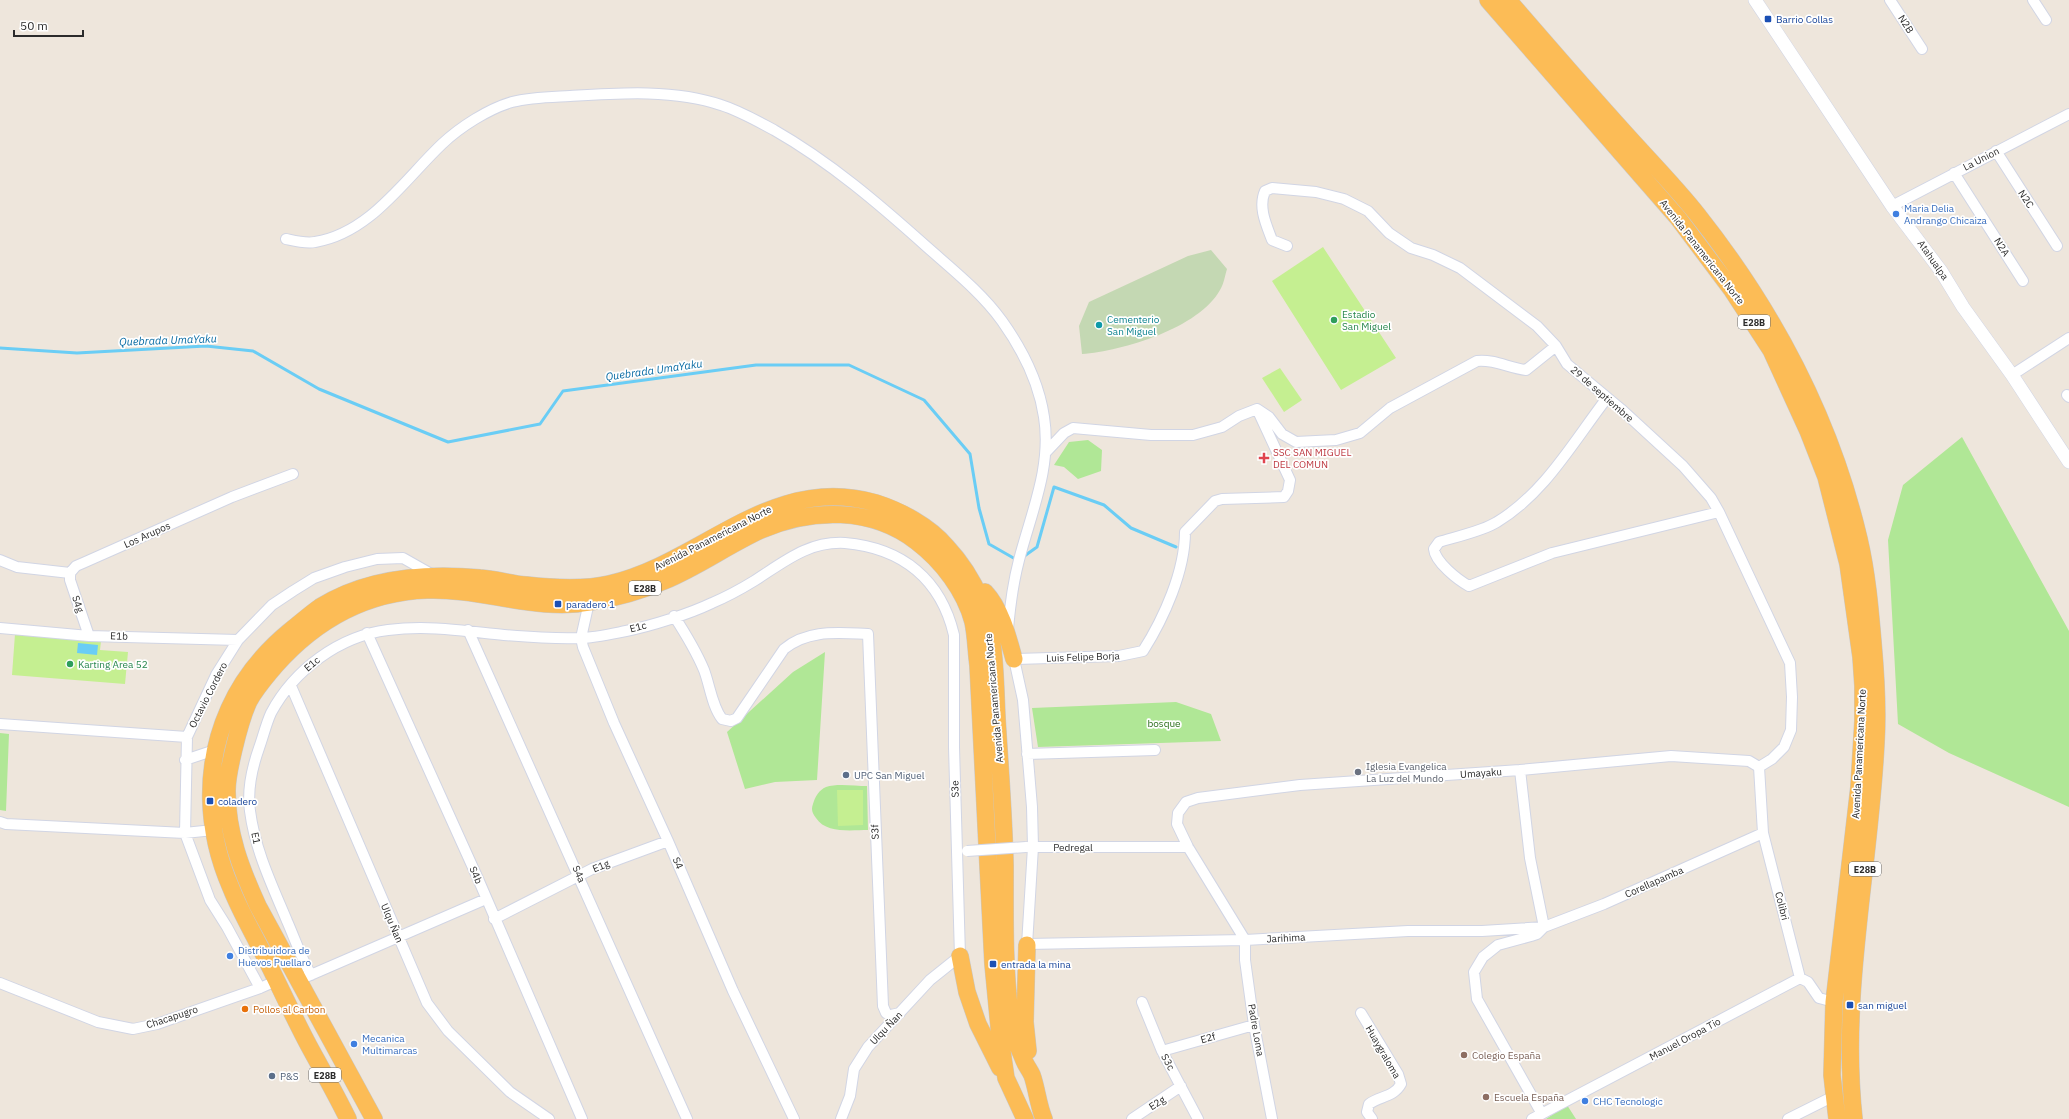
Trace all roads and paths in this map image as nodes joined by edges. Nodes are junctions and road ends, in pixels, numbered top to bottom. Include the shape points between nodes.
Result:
1 (1488, 0) edge
2 (1508, 0) edge
3 (1755, 0) edge
4 (1890, 0) edge
5 (2033, 0) edge
6 (2046, 20) dead end
7 (1922, 49) dead end
8 (2069, 114) edge
9 (1996, 151) junction
10 (1954, 173) junction
11 (1892, 206) junction
12 (286, 239) dead end
13 (1287, 246) dead end
14 (2057, 246) dead end
15 (2023, 281) dead end
16 (2069, 338) edge
17 (1556, 346) junction
18 (2012, 375) junction
19 (1607, 398) junction
20 (1257, 409) junction
21 (1046, 452) junction
22 (2068, 459) edge
23 (293, 474) dead end
24 (1719, 512) junction
25 (0, 560) edge
26 (70, 573) junction
27 (436, 577) junction
28 (970, 580) junction
29 (589, 602) junction
30 (674, 616) junction
31 (951, 621) joint
32 (0, 628) edge
33 (468, 630) junction
34 (368, 633) junction
35 (1007, 635) junction
36 (89, 636) junction
37 (581, 638) junction
38 (238, 640) junction
39 (1014, 659) junction
40 (291, 686) junction
41 (0, 724) edge
42 (187, 737) junction
43 (215, 750) junction
44 (1155, 750) dead end
45 (1027, 754) junction
46 (185, 760) junction
47 (1759, 767) junction
48 (1520, 770) junction
49 (0, 822) edge
50 (213, 830) junction
51 (185, 833) junction
52 (1763, 833) junction
53 (668, 841) junction
54 (1030, 847) junction
55 (1188, 847) junction
56 (962, 851) junction
57 (579, 876) junction
58 (486, 899) junction
59 (494, 920) junction
60 (1544, 926) junction
61 (398, 938) junction
62 (1245, 940) junction
63 (1027, 944) junction
64 (960, 956) junction
65 (304, 978) junction
66 (1800, 978) junction
67 (276, 981) junction
68 (0, 983) edge
69 (260, 988) junction
70 (1142, 1002) dead end
71 (1834, 1002) junction
72 (900, 1013) junction
73 (1361, 1013) dead end
74 (1254, 1026) junction
75 (1162, 1052) junction
76 (1031, 1074) junction
77 (1006, 1078) junction
78 (1181, 1086) junction
79 (1834, 1096) junction
80 (1542, 1114) junction
81 (845, 1117) edge
82 (348, 1119) edge
83 (374, 1119) edge
84 (549, 1119) edge
85 (582, 1119) edge
86 (687, 1119) edge
87 (794, 1119) edge
88 (1025, 1119) edge
89 (1044, 1119) edge
90 (1132, 1119) edge
91 (1198, 1119) edge
92 (1272, 1119) edge
93 (1372, 1119) edge
94 (1532, 1119) edge
95 (1788, 1119) edge
96 (1836, 1119) edge
97 (1854, 1119) edge

1 - 71 highway, Avenida Panamericana Norte / E28B via 1678,218 1732,290 1771,350 1826,477 1848,564 1863,686 1859,787
2 - 97 highway, Avenida Panamericana Norte / E28B via 1696,212 1732,261 1772,323 1808,391 1840,471 1859,540 1869,595 1876,683 1874,782 1850,1005 1849,1054
3 - 11 street, Atahualpa
4 - 7 street, N2B
5 - 6 street
8 - 9 street, La Union
9 - 10 street, La Union
9 - 14 street, N2C
10 - 11 street, La Union
10 - 15 street, N2A
11 - 18 street, Atahualpa via 1941,271
12 - 21 street via 313,243 350,230 382,206 445,141 487,112 514,102 634,92 720,104 745,114 809,152 871,197 966,281 1002,321 1030,366 1044,416
13 - 17 street, 29 de septiembre via 1272,240 1263,212 1262,198 1265,191 1272,188 1316,192 1344,199 1368,212 1389,233 1411,248 1460,268 1537,326
16 - 18 street
17 - 19 street, 29 de septiembre via 1567,364
17 - 20 street via 1526,370 1488,360 1477,361 1390,408 1360,433 1336,440 1296,442 1282,434 1269,417
18 - 22 street, Atahualpa
19 - 24 street, 29 de septiembre via 1683,466 1711,498
19 - 24 street via 1542,486 1518,507 1496,523 1439,542 1434,549 1434,555 1458,580 1469,586 1552,553
20 - 21 street via 1239,416 1222,427 1193,435 1152,435 1073,428 1064,433
20 - 39 street, Luis Felipe Borja via 1290,480 1288,491 1284,497 1215,501 1185,532 1185,549 1179,571 1161,618 1143,651 1119,656
21 - 35 street via 1040,491 1018,561
23 - 26 street, Los Arupos via 232,496 82,562
24 - 47 street, 29 de septiembre via 1790,663 1791,730 1784,747
25 - 26 street via 18,567
26 - 36 street, S4g via 70,580
27 - 28 highway, Avenida Panamericana Norte / E28B via 479,578 523,585 561,587 612,583 671,560 761,512 793,502 826,497 865,500 909,517 946,545
27 - 38 street, Octavio Cordero via 403,558 377,559 345,567 314,578 293,590 272,605
27 - 43 highway, Avenida Panamericana Norte / E28B via 408,577 381,583 351,592 319,608 280,640 250,671 228,711
28 - 35 highway via 992,603
28 - 76 highway, Avenida Panamericana Norte / E28B via 981,601 994,671 1005,861 1005,933 1010,1017 1020,1052
29 - 37 street
29 - 65 highway, Avenida Panamericana Norte / E28B via 545,604 429,590 382,597 346,610 312,630 287,652 265,678 249,701 237,732 228,774 228,813 232,841 242,871
29 - 77 highway, Avenida Panamericana Norte / E28B via 664,582 762,530 815,515 842,514 875,520 912,538 936,558 966,602 975,639 988,836 993,964
30 - 31 street, E1c via 718,600 807,548 846,544 878,550 908,564 925,577 940,595
30 - 37 street, E1c via 642,627
30 - 72 street, S3f via 689,639 704,671 718,713 722,719 731,721 737,718 784,649 794,641 808,635 834,632 868,634 881,984 886,1013 891,1016
31 - 56 street, S3e via 954,635 954,747
32 - 36 street, E1b
33 - 34 street, E1c via 407,628
33 - 37 street, E1c via 504,635
33 - 57 street, S4a
34 - 40 street, E1c via 335,647 302,673
34 - 58 street, S4b
35 - 39 highway
36 - 38 street, E1b
37 - 53 street, S4 via 614,723
38 - 42 street, Octavio Cordero via 216,675
39 - 45 street via 1023,700
40 - 61 street, Ulqu Ñan
40 - 65 street, E1 via 271,715 259,747 250,787 250,810 260,858
41 - 42 street
42 - 46 street, Octavio Cordero
43 - 46 street
43 - 50 highway, Avenida Panamericana Norte / E28B via 210,801
44 - 45 street
45 - 54 street
46 - 51 street, Octavio Cordero
47 - 48 street, Umayaku via 1749,761 1671,756
47 - 52 street
48 - 55 street, Umayaku via 1300,785 1198,798 1186,802 1178,813 1177,824
48 - 60 street via 1530,858
49 - 51 street
50 - 51 street
50 - 67 highway, Avenida Panamericana Norte / E28B via 217,850 231,888
51 - 69 street, Octavio Cordero via 210,900
52 - 60 street, Corellapamba via 1604,904
52 - 66 street, Colibri
53 - 57 street, E1g
53 - 87 street, S4 via 733,991
54 - 55 street, Pedregal
54 - 56 street, Pedregal, bridge
54 - 63 street via 1030,914
55 - 62 street, Umayaku
56 - 64 street, S3e
57 - 59 street, E1g
57 - 86 street, S4a
58 - 59 street, S4b
58 - 61 street
59 - 85 street, S4b
60 - 62 street, Jarihima
60 - 80 street via 1537,934 1498,945 1482,957 1474,972 1478,999
61 - 65 street
61 - 84 street, Ulqu Ñan via 427,1003 448,1031 510,1092
62 - 63 street, Jarihima
62 - 74 street, Padre Loma via 1245,960
63 - 76 highway via 1025,1022
64 - 72 street, Ulqu Ñan via 930,980
64 - 77 highway via 967,992 978,1024
65 - 83 highway, Avenida Panamericana Norte / E28B
66 - 71 street via 1808,982 1819,998
66 - 80 street, Manuel Oropa Tio
67 - 69 street, Chacapugro
67 - 82 highway, Avenida Panamericana Norte / E28B
68 - 69 street, Chacapugro via 98,1022 133,1029 157,1024
70 - 75 street, S3c
71 - 79 highway, Avenida Panamericana Norte / E28B
72 - 81 street, Ulqu Ñan via 868,1047 854,1069
73 - 93 street, Huaygraloma via 1398,1074 1401,1084 1393,1094 1375,1099 1369,1104 1367,1112
74 - 75 street, E2f
74 - 92 street, Padre Loma
75 - 78 street, S3c
76 - 89 highway, Avenida Panamericana Norte / E28B
77 - 88 highway, Avenida Panamericana Norte / E28B
78 - 90 street, E2g
78 - 91 street, S3c
79 - 95 street
79 - 96 highway, Avenida Panamericana Norte / E28B
80 - 94 street, Manuel Oropa Tio

